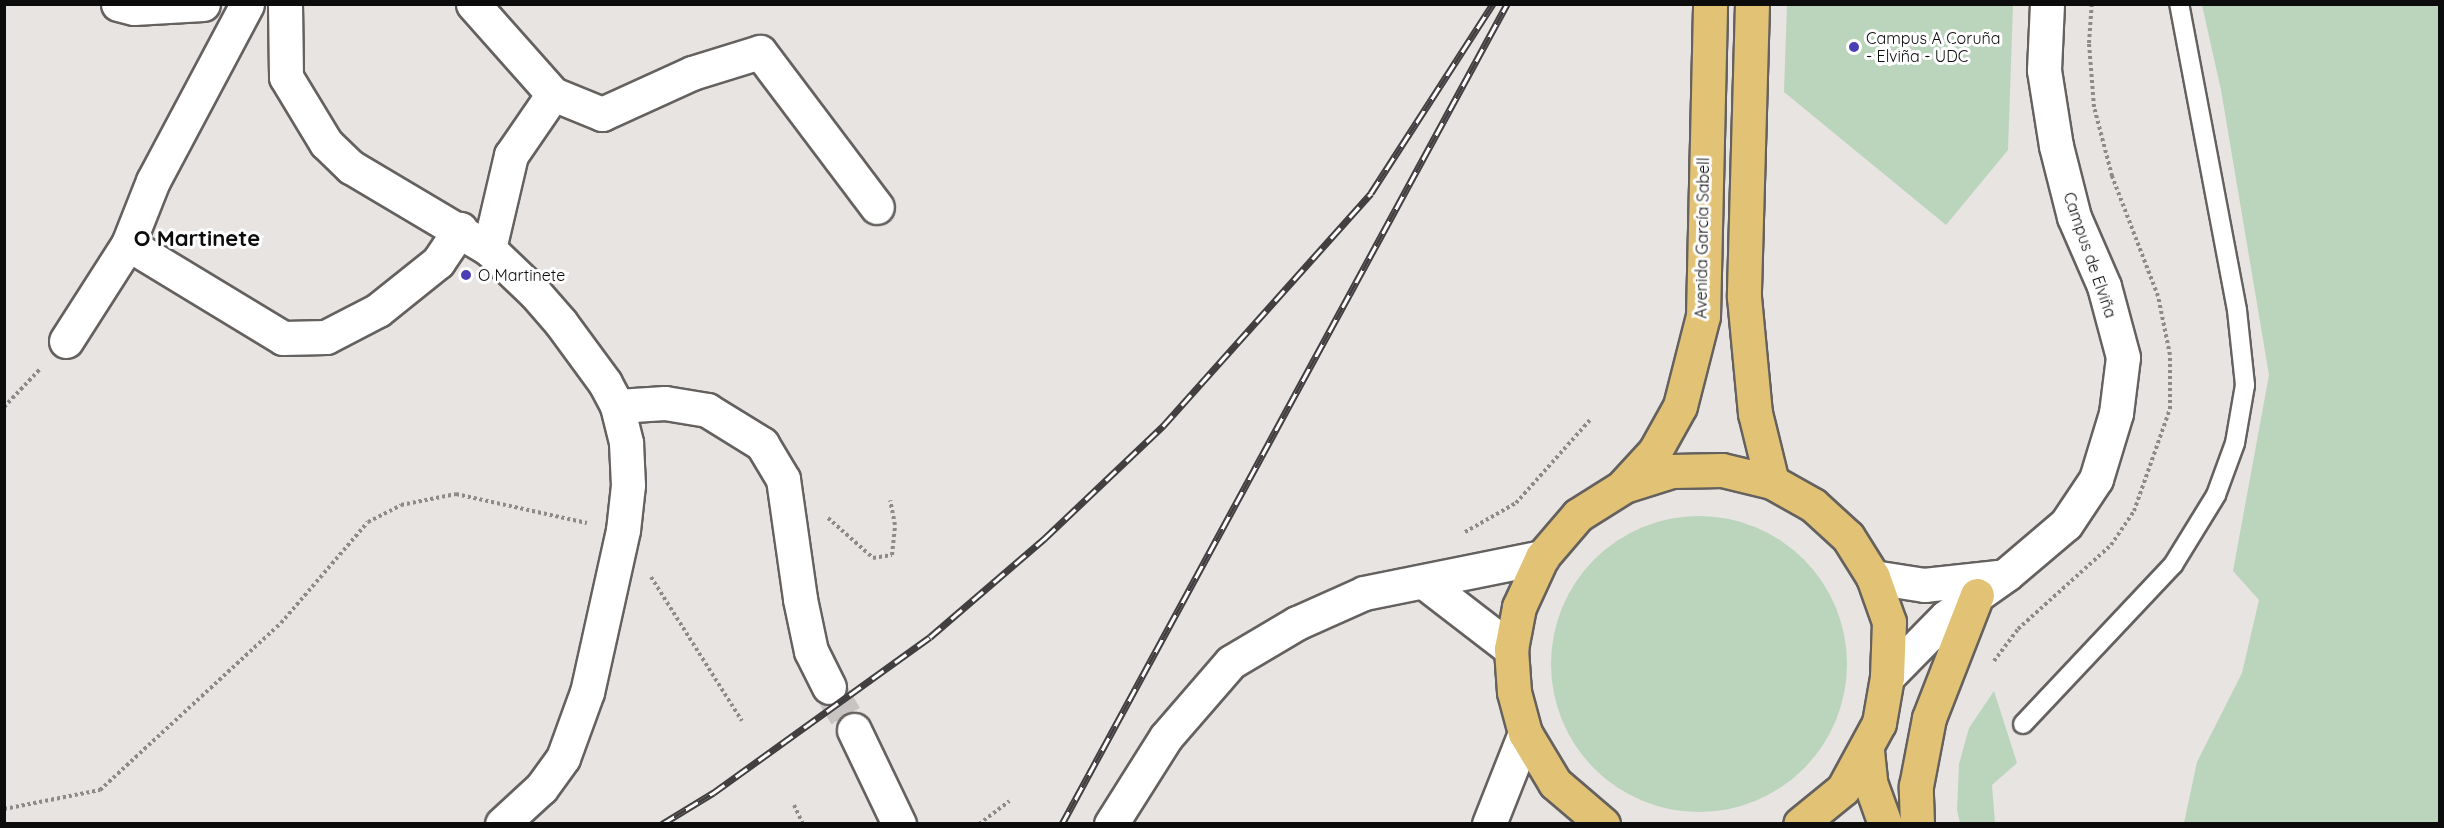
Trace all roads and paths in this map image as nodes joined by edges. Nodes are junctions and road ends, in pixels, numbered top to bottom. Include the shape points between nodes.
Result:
1 (118, 4) edge
2 (203, 4) edge
3 (248, 4) edge
4 (285, 4) edge
5 (473, 4) edge
6 (1710, 4) edge
7 (1752, 4) edge
8 (2047, 4) edge
9 (2179, 4) edge
10 (553, 94) junction
11 (877, 207) dead end
12 (460, 229) junction
13 (128, 244) junction
14 (489, 249) junction
15 (66, 341) joint
16 (617, 406) junction
17 (4, 407) edge
18 (1590, 420) dead end
19 (783, 479) junction
20 (1772, 482) junction
21 (1624, 486) junction
22 (890, 500) dead end
23 (1461, 534) dead end
24 (620, 543) junction
25 (1542, 557) junction
26 (2007, 574) junction
27 (1873, 577) junction
28 (1424, 582) junction
29 (1977, 595) junction
30 (1511, 649) junction
31 (1887, 676) junction
32 (829, 687) tunnel mouth
33 (742, 721) dead end
34 (2023, 724) dead end
35 (854, 730) tunnel mouth
36 (1525, 733) junction
37 (1867, 751) junction
38 (1009, 801) dead end
39 (794, 805) dead end
40 (4, 809) edge
41 (1600, 823) edge
42 (502, 824) edge
43 (803, 824) edge
44 (899, 824) edge
45 (979, 824) edge
46 (1111, 824) edge
47 (1489, 824) edge
48 (1800, 824) edge
49 (1885, 824) edge
50 (1917, 824) edge

1 - 2 street via 134,8
3 - 13 street via 153,181
4 - 12 street via 286,77 326,143 351,166
5 - 10 street
6 - 21 main road, Avenida García Sabell via 1703,316 1680,406 1656,451
7 - 20 main road via 1744,297 1755,413
8 - 26 street, Campus de Elviña via 2044,70 2056,146 2074,217 2104,286 2123,357 2116,413 2096,479 2066,524
9 - 34 lane via 2237,310 2245,385 2235,443 2216,495 2173,565
10 - 11 street via 602,114 692,73 760,52
10 - 14 street via 511,155
12 - 13 street via 429,269 378,310 326,337 283,338
12 - 14 street
13 - 15 street
14 - 16 street via 561,323 606,383
15 - 17 path
16 - 19 street via 665,403 707,410 762,444
16 - 24 street via 626,443 628,485
18 - 23 path via 1516,503
19 - 22 path via 873,558 892,555 895,525
19 - 32 street via 800,599 812,651
20 - 21 main road via 1722,470 1682,471
20 - 27 main road via 1813,505 1848,537
21 - 25 main road via 1578,515
24 - 33 path via 648,573
24 - 40 path via 456,495 401,505 368,522 281,623 100,790
24 - 42 street via 587,692 564,758 541,788
25 - 28 street
25 - 30 main road via 1519,607
26 - 27 street, Campus de Elviña via 1951,585
26 - 29 street, Campus de Elviña
27 - 31 main road via 1888,622
28 - 30 street
28 - 46 street via 1364,593 1297,623 1231,662 1166,736
29 - 31 street, Campus de Elviña via 1946,617
29 - 50 main road via 1929,718 1916,786
30 - 36 main road via 1514,692
31 - 37 main road via 1885,705
35 - 44 street
36 - 41 main road via 1555,783
36 - 47 street
37 - 48 main road via 1843,789
37 - 49 main road via 1870,782
38 - 45 path
39 - 43 path

